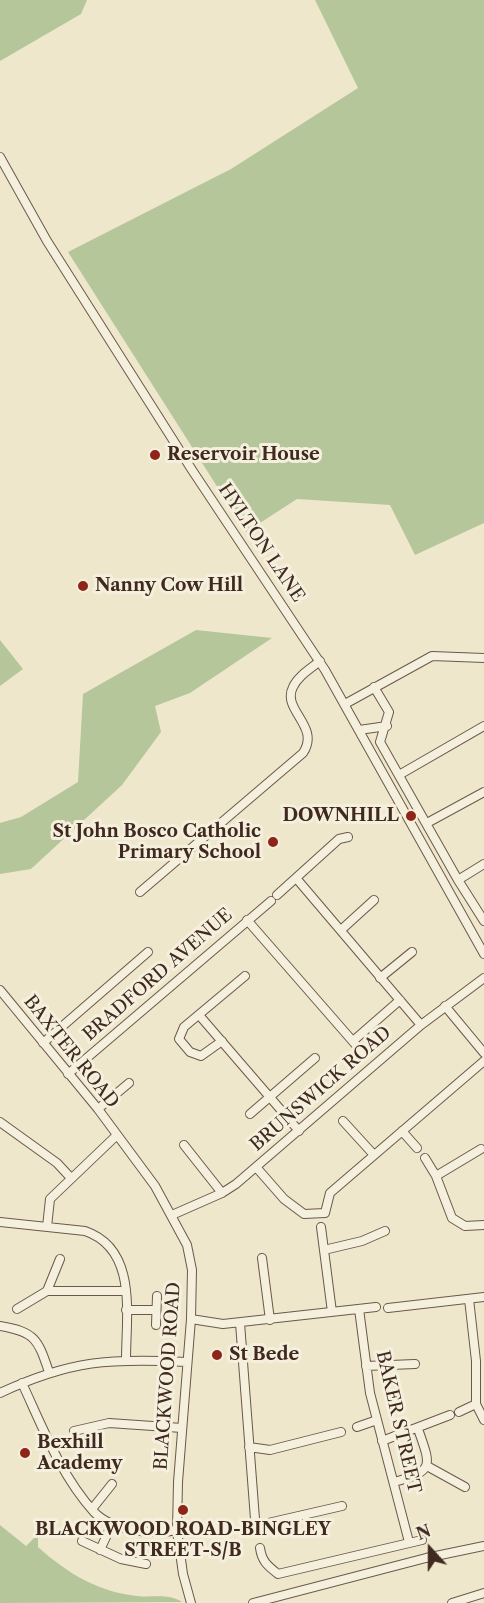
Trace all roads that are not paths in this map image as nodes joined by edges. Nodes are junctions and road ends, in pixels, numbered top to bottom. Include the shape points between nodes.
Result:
1 (0, 157) edge
2 (484, 657) edge
3 (320, 661) junction
4 (374, 687) junction
5 (345, 704) junction
6 (387, 726) junction
7 (484, 726) edge
8 (359, 730) junction
9 (399, 775) junction
10 (484, 792) edge
11 (427, 823) junction
12 (348, 837) dead end
13 (484, 864) edge
14 (296, 878) junction
15 (458, 880) junction
16 (140, 892) dead end
17 (374, 900) dead end
18 (247, 920) junction
19 (484, 921) edge
20 (341, 930) junction
21 (148, 951) dead end
22 (412, 952) dead end
23 (484, 954) edge
24 (245, 976) dead end
25 (380, 978) junction
26 (484, 978) edge
27 (0, 990) edge
28 (399, 1000) junction
29 (445, 1006) junction
30 (199, 1015) junction
31 (421, 1025) junction
32 (222, 1041) junction
33 (353, 1041) junction
34 (43, 1043) junction
35 (363, 1053) dead end
36 (484, 1053) edge
37 (315, 1058) dead end
38 (484, 1061) edge
39 (68, 1074) junction
40 (129, 1083) dead end
41 (270, 1097) junction
42 (98, 1109) junction
43 (250, 1114) dead end
44 (343, 1121) dead end
45 (0, 1122) edge
46 (299, 1131) junction
47 (402, 1131) junction
48 (117, 1134) junction
49 (184, 1145) dead end
50 (417, 1148) dead end
51 (481, 1149) dead end
52 (374, 1155) junction
53 (425, 1158) dead end
54 (256, 1167) junction
55 (436, 1176) junction
56 (70, 1177) junction
57 (222, 1193) junction
58 (172, 1215) junction
59 (0, 1222) edge
60 (484, 1225) edge
61 (47, 1227) junction
62 (321, 1227) dead end
63 (385, 1231) dead end
64 (324, 1250) junction
65 (262, 1258) dead end
66 (60, 1259) dead end
67 (47, 1290) junction
68 (126, 1291) junction
69 (157, 1296) dead end
70 (484, 1297) edge
71 (469, 1299) junction
72 (376, 1307) dead end
73 (388, 1308) dead end
74 (17, 1309) dead end
75 (359, 1309) junction
76 (126, 1310) junction
77 (156, 1310) junction
78 (332, 1312) junction
79 (191, 1319) junction
80 (270, 1320) junction
81 (240, 1323) junction
82 (156, 1325) dead end
83 (0, 1326) edge
84 (126, 1360) junction
85 (480, 1361) edge
86 (187, 1362) junction
87 (415, 1364) dead end
88 (366, 1366) junction
89 (49, 1372) junction
90 (22, 1383) junction
91 (0, 1393) edge
92 (476, 1404) junction
93 (377, 1420) junction
94 (484, 1420) edge
95 (357, 1427) dead end
96 (182, 1428) junction
97 (418, 1429) junction
98 (74, 1431) dead end
99 (341, 1432) dead end
100 (382, 1441) junction
101 (249, 1448) junction
102 (427, 1466) junction
103 (394, 1482) junction
104 (112, 1484) dead end
105 (465, 1487) dead end
106 (342, 1506) dead end
107 (92, 1509) junction
108 (112, 1524) junction
109 (177, 1530) junction
110 (422, 1540) dead end
111 (82, 1541) dead end
112 (409, 1542) junction
113 (484, 1546) edge
114 (260, 1548) dead end
115 (100, 1550) junction
116 (146, 1564) dead end
117 (484, 1593) edge
118 (191, 1603) edge
119 (253, 1603) edge
120 (452, 1603) edge

1 - 3 street, HYLTON LANE via 47,241 192,470
2 - 4 street via 432,656
3 - 5 street, HYLTON LANE
3 - 16 street via 291,689 292,704 309,736 303,753
4 - 5 street
4 - 6 street via 389,712
5 - 8 street, HYLTON LANE
6 - 8 street
6 - 9 street via 380,742
7 - 9 street
8 - 23 street, HYLTON LANE
9 - 11 street
10 - 11 street
11 - 15 street
12 - 14 street, BRADFORD AVENUE via 339,840
13 - 15 street
14 - 18 street, BRADFORD AVENUE
14 - 20 street
15 - 19 street
17 - 20 street
18 - 33 street
18 - 39 street, BRADFORD AVENUE
20 - 25 street
21 - 34 street
22 - 25 street
24 - 30 street
25 - 28 street
26 - 29 street, BRUNSWICK ROAD
27 - 34 street, BAXTER ROAD
28 - 31 street
28 - 33 street
29 - 31 street, BRUNSWICK ROAD
29 - 36 street
30 - 32 street
30 - 32 street via 184,1028 179,1039 190,1052 201,1056
31 - 46 street, BRUNSWICK ROAD
32 - 41 street
33 - 35 street
34 - 39 street, BAXTER ROAD
37 - 41 street
38 - 47 street
39 - 42 street, BAXTER ROAD
40 - 42 street
41 - 43 street
41 - 46 street
42 - 48 street, BAXTER ROAD
44 - 52 street
45 - 56 street
46 - 54 street, BRUNSWICK ROAD
47 - 50 street
47 - 52 street
48 - 56 street
48 - 58 street, BLACKWOOD ROAD via 156,1186
49 - 57 street
51 - 55 street
52 - 54 street via 330,1193 325,1214 304,1214 298,1210
53 - 55 street
54 - 57 street, BRUNSWICK ROAD
55 - 60 street via 452,1218 465,1226
56 - 61 street via 50,1199
57 - 58 street, BRUNSWICK ROAD
58 - 79 street, BLACKWOOD ROAD via 187,1245
59 - 61 street
61 - 68 street via 85,1231 106,1242 118,1257
62 - 64 street
63 - 64 street
64 - 78 street
65 - 80 street
66 - 67 street
67 - 68 street
67 - 74 street
68 - 76 street
69 - 77 street
70 - 71 street
71 - 73 street
71 - 85 street
72 - 75 street
75 - 78 street
75 - 88 street, BAKER STREET
76 - 77 street
76 - 84 street
77 - 82 street
78 - 80 street
79 - 81 street
79 - 86 street, BLACKWOOD ROAD
80 - 81 street
81 - 101 street
83 - 89 street via 29,1334 39,1342
84 - 86 street
84 - 89 street
85 - 92 street
86 - 96 street, BLACKWOOD ROAD
87 - 88 street
88 - 93 street, BAKER STREET
89 - 90 street
90 - 91 street
90 - 107 street via 73,1484
92 - 94 street
92 - 97 street
93 - 95 street
93 - 100 street, BAKER STREET
96 - 98 street via 109,1423
96 - 109 street, BLACKWOOD ROAD
97 - 100 street
97 - 102 street via 428,1456
99 - 101 street via 270,1450
100 - 103 street, BAKER STREET
101 - 106 street via 255,1529
102 - 103 street via 418,1476
102 - 105 street
103 - 112 street, BAKER STREET
104 - 107 street
107 - 108 street
108 - 109 street via 148,1532
108 - 115 street
109 - 118 street, BLACKWOOD ROAD
110 - 112 street
111 - 115 street
112 - 114 street via 279,1574 261,1558
113 - 119 street
115 - 116 street
117 - 120 street

